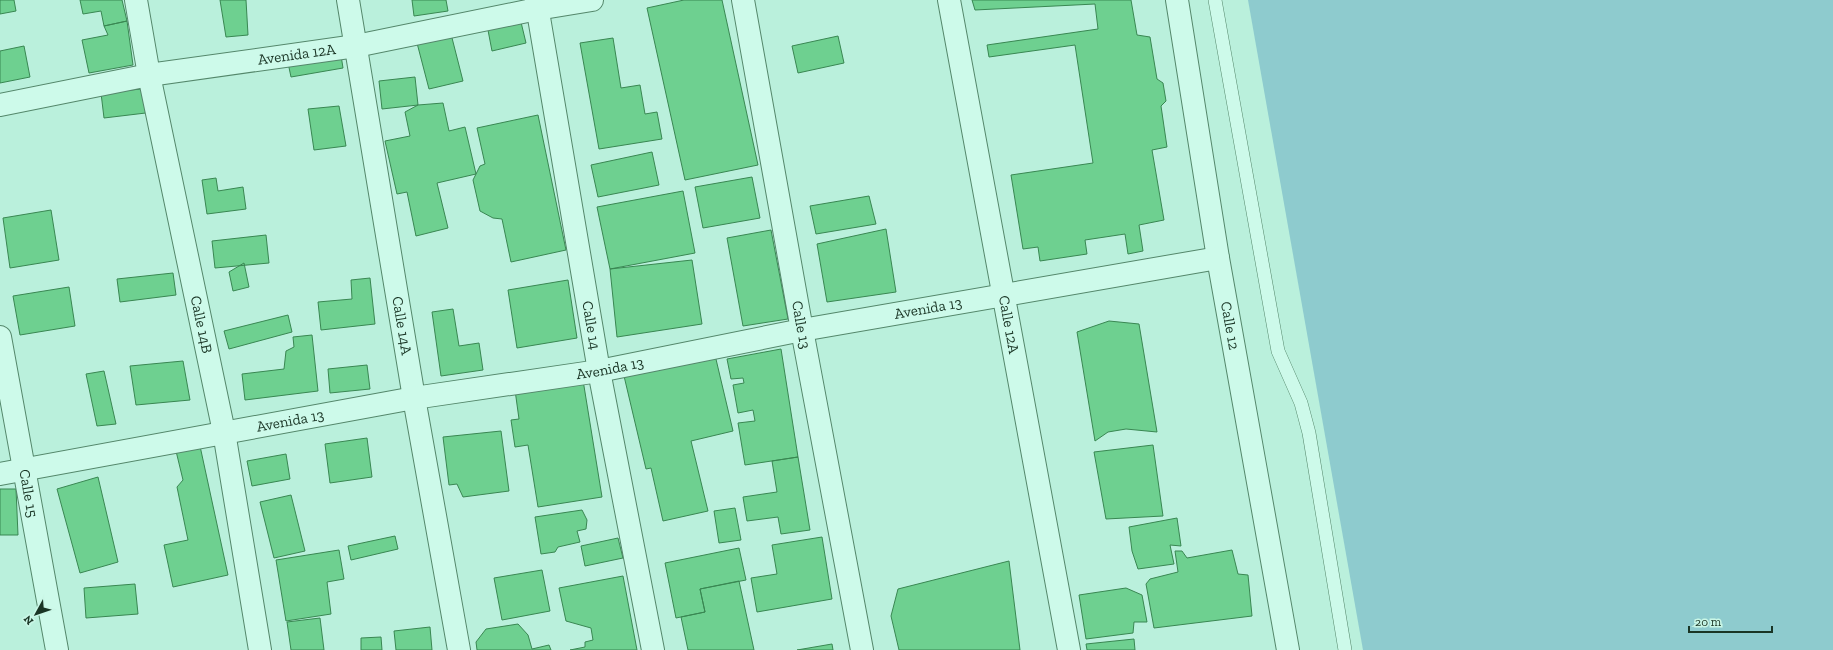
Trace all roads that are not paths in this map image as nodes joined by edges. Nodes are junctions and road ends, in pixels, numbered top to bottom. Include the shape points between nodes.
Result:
1 (136, 0) edge
2 (348, 0) edge
3 (592, 0) edge
4 (743, 0) edge
5 (949, 0) edge
6 (1177, 0) edge
7 (1215, 0) edge
8 (537, 5) edge
9 (356, 46) junction
10 (149, 75) junction
11 (0, 105) edge
12 (1218, 258) junction
13 (1002, 295) junction
14 (802, 330) junction
15 (0, 337) edge
16 (599, 371) junction
17 (414, 398) junction
18 (224, 432) junction
19 (23, 470) junction
20 (0, 474) edge
21 (57, 650) edge
22 (260, 650) edge
23 (458, 650) edge
24 (653, 650) edge
25 (862, 650) edge
26 (1069, 650) edge
27 (1288, 650) edge
28 (1345, 650) edge

1 - 10 street, Calle 14B
2 - 9 street, Calle 14A
3 - 8 street, Avenida 12A
4 - 14 street, Calle 13
5 - 13 street, Calle 12A
6 - 12 street, Calle 12
7 - 28 lane via 1278,351 1301,404 1309,433
8 - 9 street, Avenida 12A
8 - 16 street, Calle 14
9 - 10 street, Avenida 12A
9 - 17 street, Calle 14A
10 - 11 street, Avenida 12A
10 - 18 street, Calle 14B
12 - 13 street, Avenida 13
12 - 27 street, Calle 12
13 - 14 street, Avenida 13
13 - 26 street, Calle 12A
14 - 16 street, Avenida 13
14 - 25 street, Calle 13
15 - 19 street, Calle 15
16 - 17 street, Avenida 13
16 - 24 street, Calle 14
17 - 18 street, Avenida 13
17 - 23 street, Calle 14A
18 - 19 street, Avenida 13
18 - 22 street, Calle 14B
19 - 20 street, Avenida 13
19 - 21 street, Calle 15

